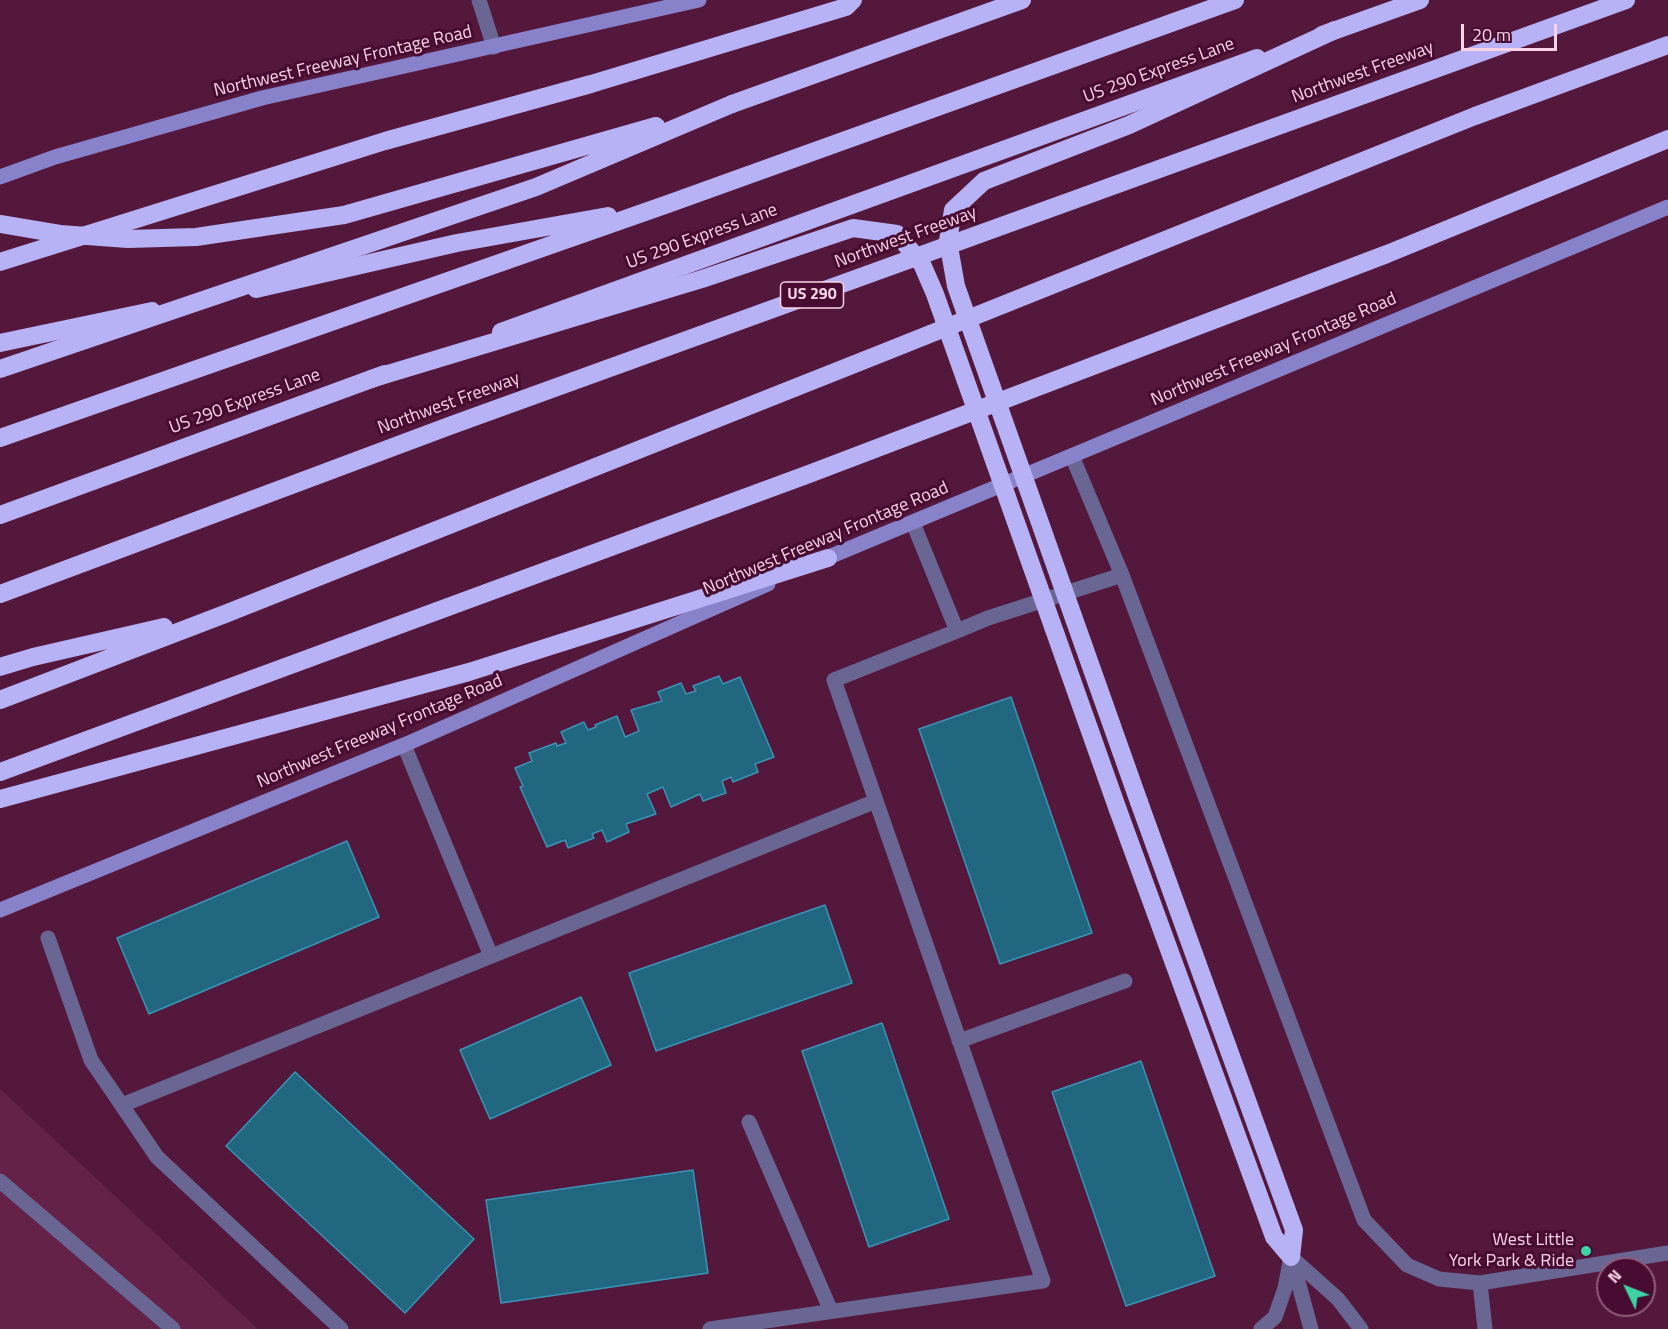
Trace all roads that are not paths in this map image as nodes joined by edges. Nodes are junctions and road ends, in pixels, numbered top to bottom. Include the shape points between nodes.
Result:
1 (479, 0) edge
2 (699, 0) edge
3 (853, 0) edge
4 (1022, 0) edge
5 (1235, 0) edge
6 (1419, 0) edge
7 (1626, 0) edge
8 (1335, 30) junction
9 (1668, 45) edge
10 (494, 47) junction
11 (732, 104) junction
12 (1668, 139) edge
13 (0, 177) edge
14 (665, 205) junction
15 (1668, 207) edge
16 (0, 224) edge
17 (0, 262) edge
18 (0, 343) edge
19 (0, 369) edge
20 (371, 379) junction
21 (0, 438) edge
22 (1072, 456) junction
23 (0, 515) edge
24 (913, 523) junction
25 (828, 558) junction
26 (1122, 575) junction
27 (0, 594) edge
28 (225, 614) junction
29 (957, 631) junction
30 (0, 667) edge
31 (0, 700) edge
32 (404, 745) junction
33 (0, 772) edge
34 (0, 800) edge
35 (876, 801) junction
36 (0, 910) edge
37 (48, 938) dead end
38 (491, 956) junction
39 (1125, 981) dead end
40 (959, 1041) junction
41 (122, 1105) junction
42 (749, 1122) dead end
43 (0, 1181) edge
44 (1668, 1253) edge
45 (1291, 1257) junction
46 (1480, 1283) junction
47 (831, 1311) junction
48 (173, 1329) edge
49 (341, 1329) edge
50 (710, 1329) edge
51 (1261, 1329) edge
52 (1311, 1329) edge
53 (1361, 1329) edge
54 (1485, 1329) edge

1 - 10 lane
2 - 10 main road, Northwest Freeway Frontage Road
3 - 17 highway via 846,8 385,141
4 - 11 highway
5 - 14 highway
6 - 8 highway, US 290 Express Lane
7 - 27 highway, Northwest Freeway / US 290 via 441,429
8 - 20 highway, US 290 Express Lane, bridge
8 - 45 highway, bridge via 1130,125 984,181 953,210 948,241 956,286 1294,1230
9 - 28 highway via 1464,120
10 - 13 main road, Northwest Freeway Frontage Road via 262,98 56,156
11 - 16 highway, bridge via 344,215 184,238 60,234
11 - 19 highway, bridge via 536,187
12 - 33 highway via 1387,254 865,453
14 - 18 highway via 457,243
14 - 21 highway
15 - 22 main road, Northwest Freeway Frontage Road
20 - 23 highway, US 290 Express Lane
20 - 45 highway, bridge via 702,279 853,228 897,234 922,264 935,294 1274,1237
22 - 24 main road, Northwest Freeway Frontage Road
22 - 26 lane
24 - 25 main road, Northwest Freeway Frontage Road
24 - 29 lane
25 - 32 main road, Northwest Freeway Frontage Road
25 - 34 highway via 469,672
26 - 29 lane
26 - 46 lane via 1364,1220 1407,1265 1439,1279
28 - 30 highway
28 - 31 highway
29 - 35 lane via 834,680
32 - 36 main road, Northwest Freeway Frontage Road
32 - 38 lane
35 - 38 lane
35 - 40 lane
37 - 41 lane via 91,1060
38 - 41 lane
39 - 40 lane
40 - 47 lane via 1042,1281
41 - 49 lane via 157,1157
42 - 47 lane
43 - 48 lane
44 - 46 lane
45 - 51 lane via 1286,1288 1275,1317
45 - 52 lane
45 - 53 lane via 1338,1299
46 - 54 lane
47 - 50 lane

